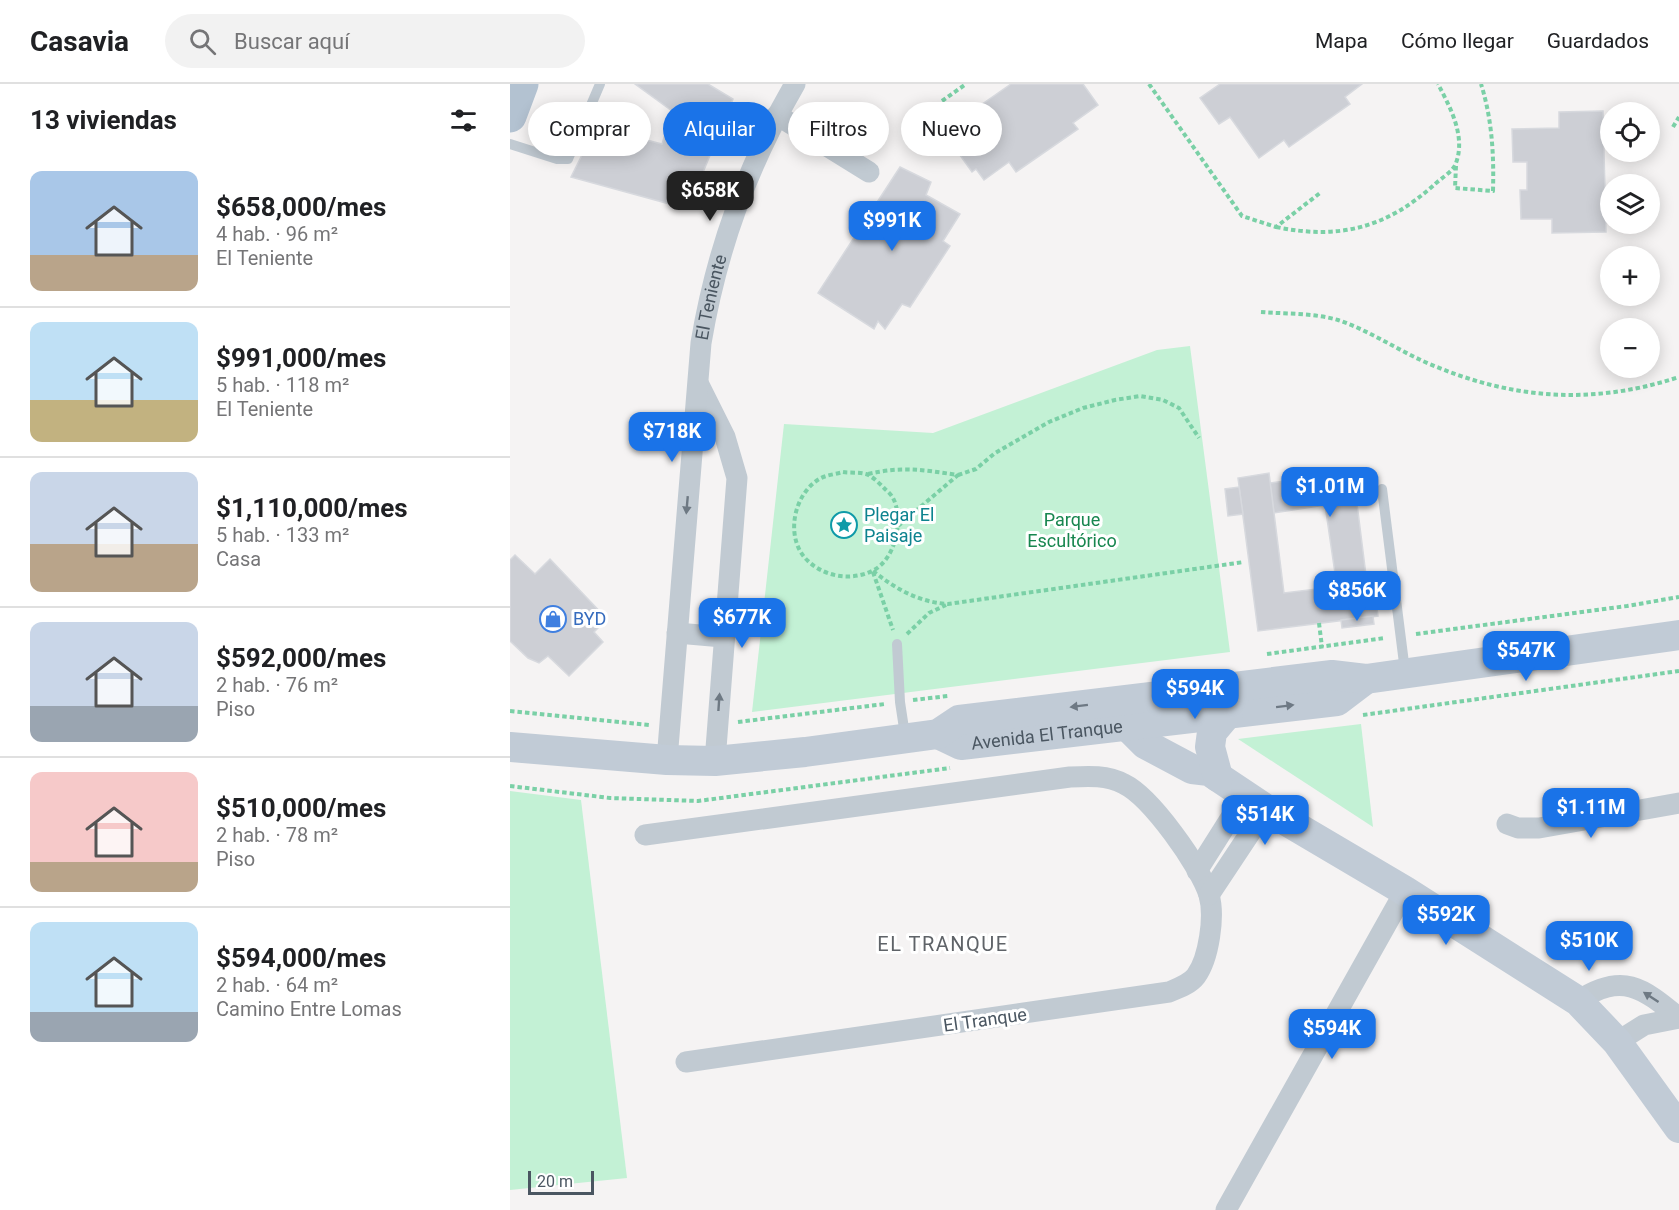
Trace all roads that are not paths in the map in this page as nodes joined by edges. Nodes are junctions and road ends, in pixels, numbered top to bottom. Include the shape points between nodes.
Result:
1 (522, 84) edge
2 (600, 84) edge
3 (795, 84) edge
4 (777, 115) junction
5 (510, 116) edge
6 (510, 144) edge
7 (868, 172) dead end
8 (698, 384) junction
9 (1382, 489) dead end
10 (677, 633) junction
11 (1679, 635) edge
12 (723, 637) junction
13 (897, 644) road end
14 (1406, 674) junction
15 (1366, 679) junction
16 (1128, 708) junction
17 (1228, 713) junction
18 (1160, 720) junction
19 (906, 738) junction
20 (510, 747) edge
21 (667, 760) junction
22 (715, 761) junction
23 (1214, 774) junction
24 (1256, 802) junction
25 (1679, 803) edge
26 (1507, 824) dead end
27 (645, 835) dead end
28 (1197, 871) junction
29 (1405, 891) junction
30 (1209, 895) junction
31 (1578, 1001) junction
32 (1679, 1018) edge
33 (1617, 1042) junction
34 (686, 1062) dead end
35 (1679, 1128) edge
36 (1226, 1210) edge

1 - 5 main road
2 - 6 lane via 568,159
3 - 4 street, El Teniente
4 - 7 street
4 - 8 street, El Teniente via 745,185 718,261 701,343
8 -> 10 street, El Teniente
8 - 12 street via 725,437 736,478
9 - 14 lane
10 - 12 street
10 - 21 street, El Teniente
11 - 14 main road, Avenida El Tranque
22 -> 12 street
13 - 19 lane
14 - 15 main road, Avenida El Tranque
15 - 16 main road, Avenida El Tranque via 1332,675
17 -> 15 main road, Avenida El Tranque via 1337,700
16 - 18 main road
16 - 19 main road, Avenida El Tranque via 959,720 938,734
16 - 23 main road via 1145,744 1192,768
17 - 18 main road, Avenida El Tranque
17 - 23 main road via 1212,732
18 - 23 main road via 1204,759
19 - 22 main road, Avenida El Tranque
20 - 21 main road, Avenida El Tranque
21 - 22 main road, Avenida El Tranque
23 - 24 main road
24 - 28 street
24 - 29 main road
24 - 30 street
25 - 26 street via 1539,828
27 - 28 street, El Tranque via 1092,776 1122,782 1145,799
28 - 30 street, El Tranque
29 - 31 main road
29 - 36 street
30 - 34 street, El Tranque via 1210,932 1202,963 1196,977 1169,992
32 -> 31 street via 1652,995 1619,985 1594,990
31 - 33 main road
32 - 33 street via 1644,1025
33 - 35 main road

